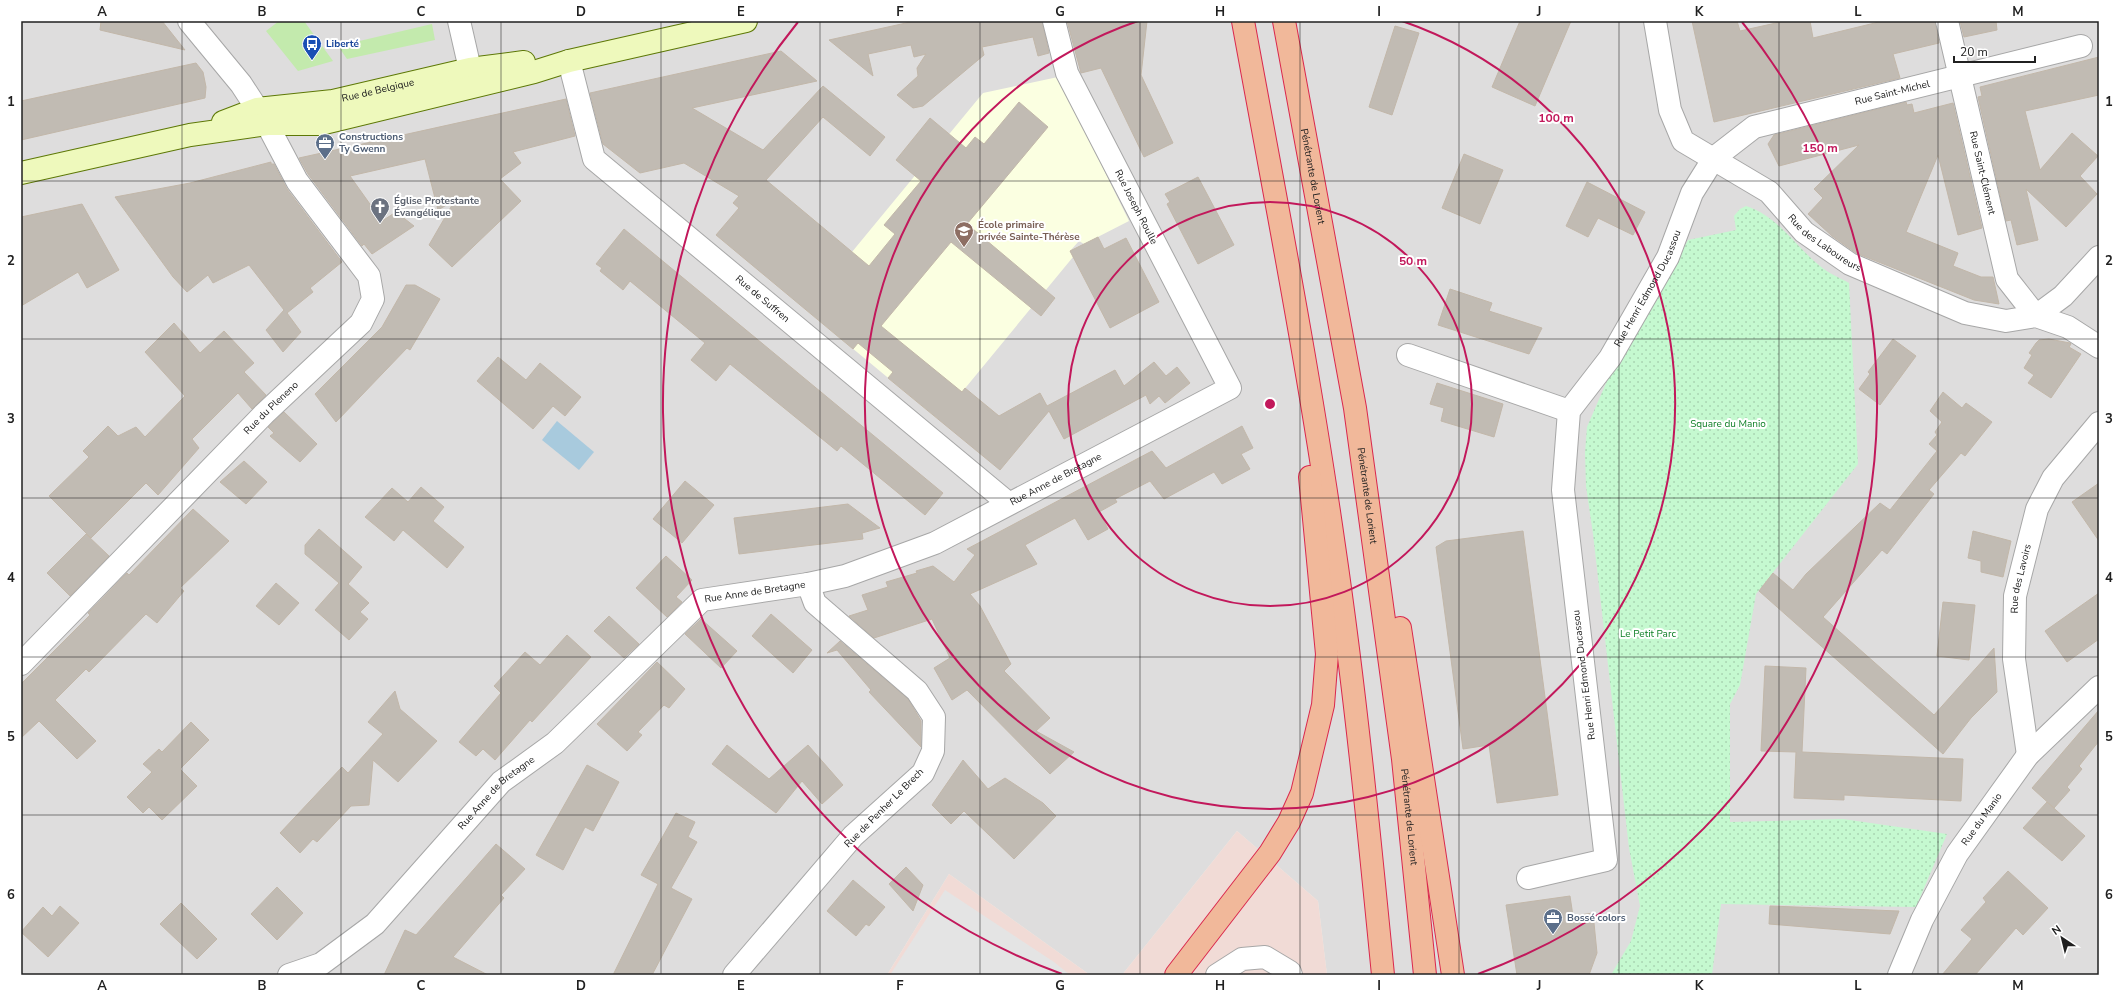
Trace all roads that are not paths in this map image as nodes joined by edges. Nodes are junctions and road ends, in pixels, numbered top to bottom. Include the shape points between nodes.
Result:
1 (189, 21) edge
2 (459, 21) edge
3 (746, 21) edge
4 (1054, 21) edge
5 (1243, 21) edge
6 (1284, 21) edge
7 (1655, 21) edge
8 (1947, 21) edge
9 (2080, 46) dead end
10 (569, 61) junction
11 (470, 69) junction
12 (1960, 76) junction
13 (262, 116) junction
14 (1714, 158) junction
15 (21, 173) edge
16 (2099, 257) edge
17 (2036, 316) junction
18 (1301, 334) junction
19 (2099, 347) edge
20 (1408, 355) dead end
21 (1230, 388) joint
22 (1355, 408) junction
23 (1569, 411) junction
24 (2099, 423) edge
25 (1008, 503) junction
26 (808, 584) junction
27 (21, 664) edge
28 (2099, 687) edge
29 (2028, 755) junction
30 (1528, 878) dead end
31 (289, 975) edge
32 (734, 975) edge
33 (1176, 975) edge
34 (1217, 975) edge
35 (1291, 975) edge
36 (1383, 975) edge
37 (1425, 975) edge
38 (1453, 975) edge
39 (1899, 975) edge

1 - 13 street, Rue du Pleneno via 241,84
2 - 11 street
3 - 10 main road, Rue de Belgique
4 - 21 street, Rue Joseph Roulle via 1067,73
5 - 18 highway
6 - 22 highway, Pénétrante de Lorient
7 - 14 street, Rue des Laboureurs via 1670,110 1683,141
8 - 12 street, Rue Saint-Clément
9 - 12 street, Rue Saint-Michel
10 - 11 main road, Rue de Belgique via 532,60
10 - 13 main road, Rue de Belgique via 534,72 320,124
10 - 25 street, Rue de Suffren via 594,159
11 - 13 main road, Rue de Belgique
12 - 14 street, Rue Saint-Michel via 1754,127
12 - 17 street, Rue Saint-Clément via 2007,279
13 - 15 main road, Rue de Belgique
13 - 27 street, Rue du Pleneno via 297,181 369,276 373,299 361,322 264,414
14 - 17 street, Rue des Laboureurs via 1769,192 1804,232 1850,264 1965,313 2006,321
14 - 23 street, Rue Henri Edmond Ducassou via 1692,193 1668,257 1610,358
16 - 17 street via 2063,296
17 - 19 street, Rue des Laboureurs via 2068,327
18 - 33 highway via 1310,490 1328,654 1323,705 1302,793 1290,822 1270,853
18 - 36 highway via 1334,547 1357,726
20 - 23 street
21 - 25 street, Rue Anne de Bretagne
22 - 37 highway, Pénétrante de Lorient via 1403,759
22 - 38 highway via 1391,569
23 - 30 street, Rue Henri Edmond Ducassou via 1563,490 1606,860
24 - 29 street, Rue des Lavoirs via 2053,478 2037,509 2014,596 2014,659
25 - 26 street, Rue Anne de Bretagne via 935,543 844,576
26 - 31 street, Rue Anne de Bretagne via 702,600 555,743 501,782 375,924 321,964
26 - 32 street, Rue de Penher Le Brech via 815,603 917,691 934,717 933,751 923,773 853,836
28 - 29 street, Rue du Manio
29 - 39 street, Rue du Manio via 1957,854 1922,920
34 - 35 street via 1242,959 1265,957

